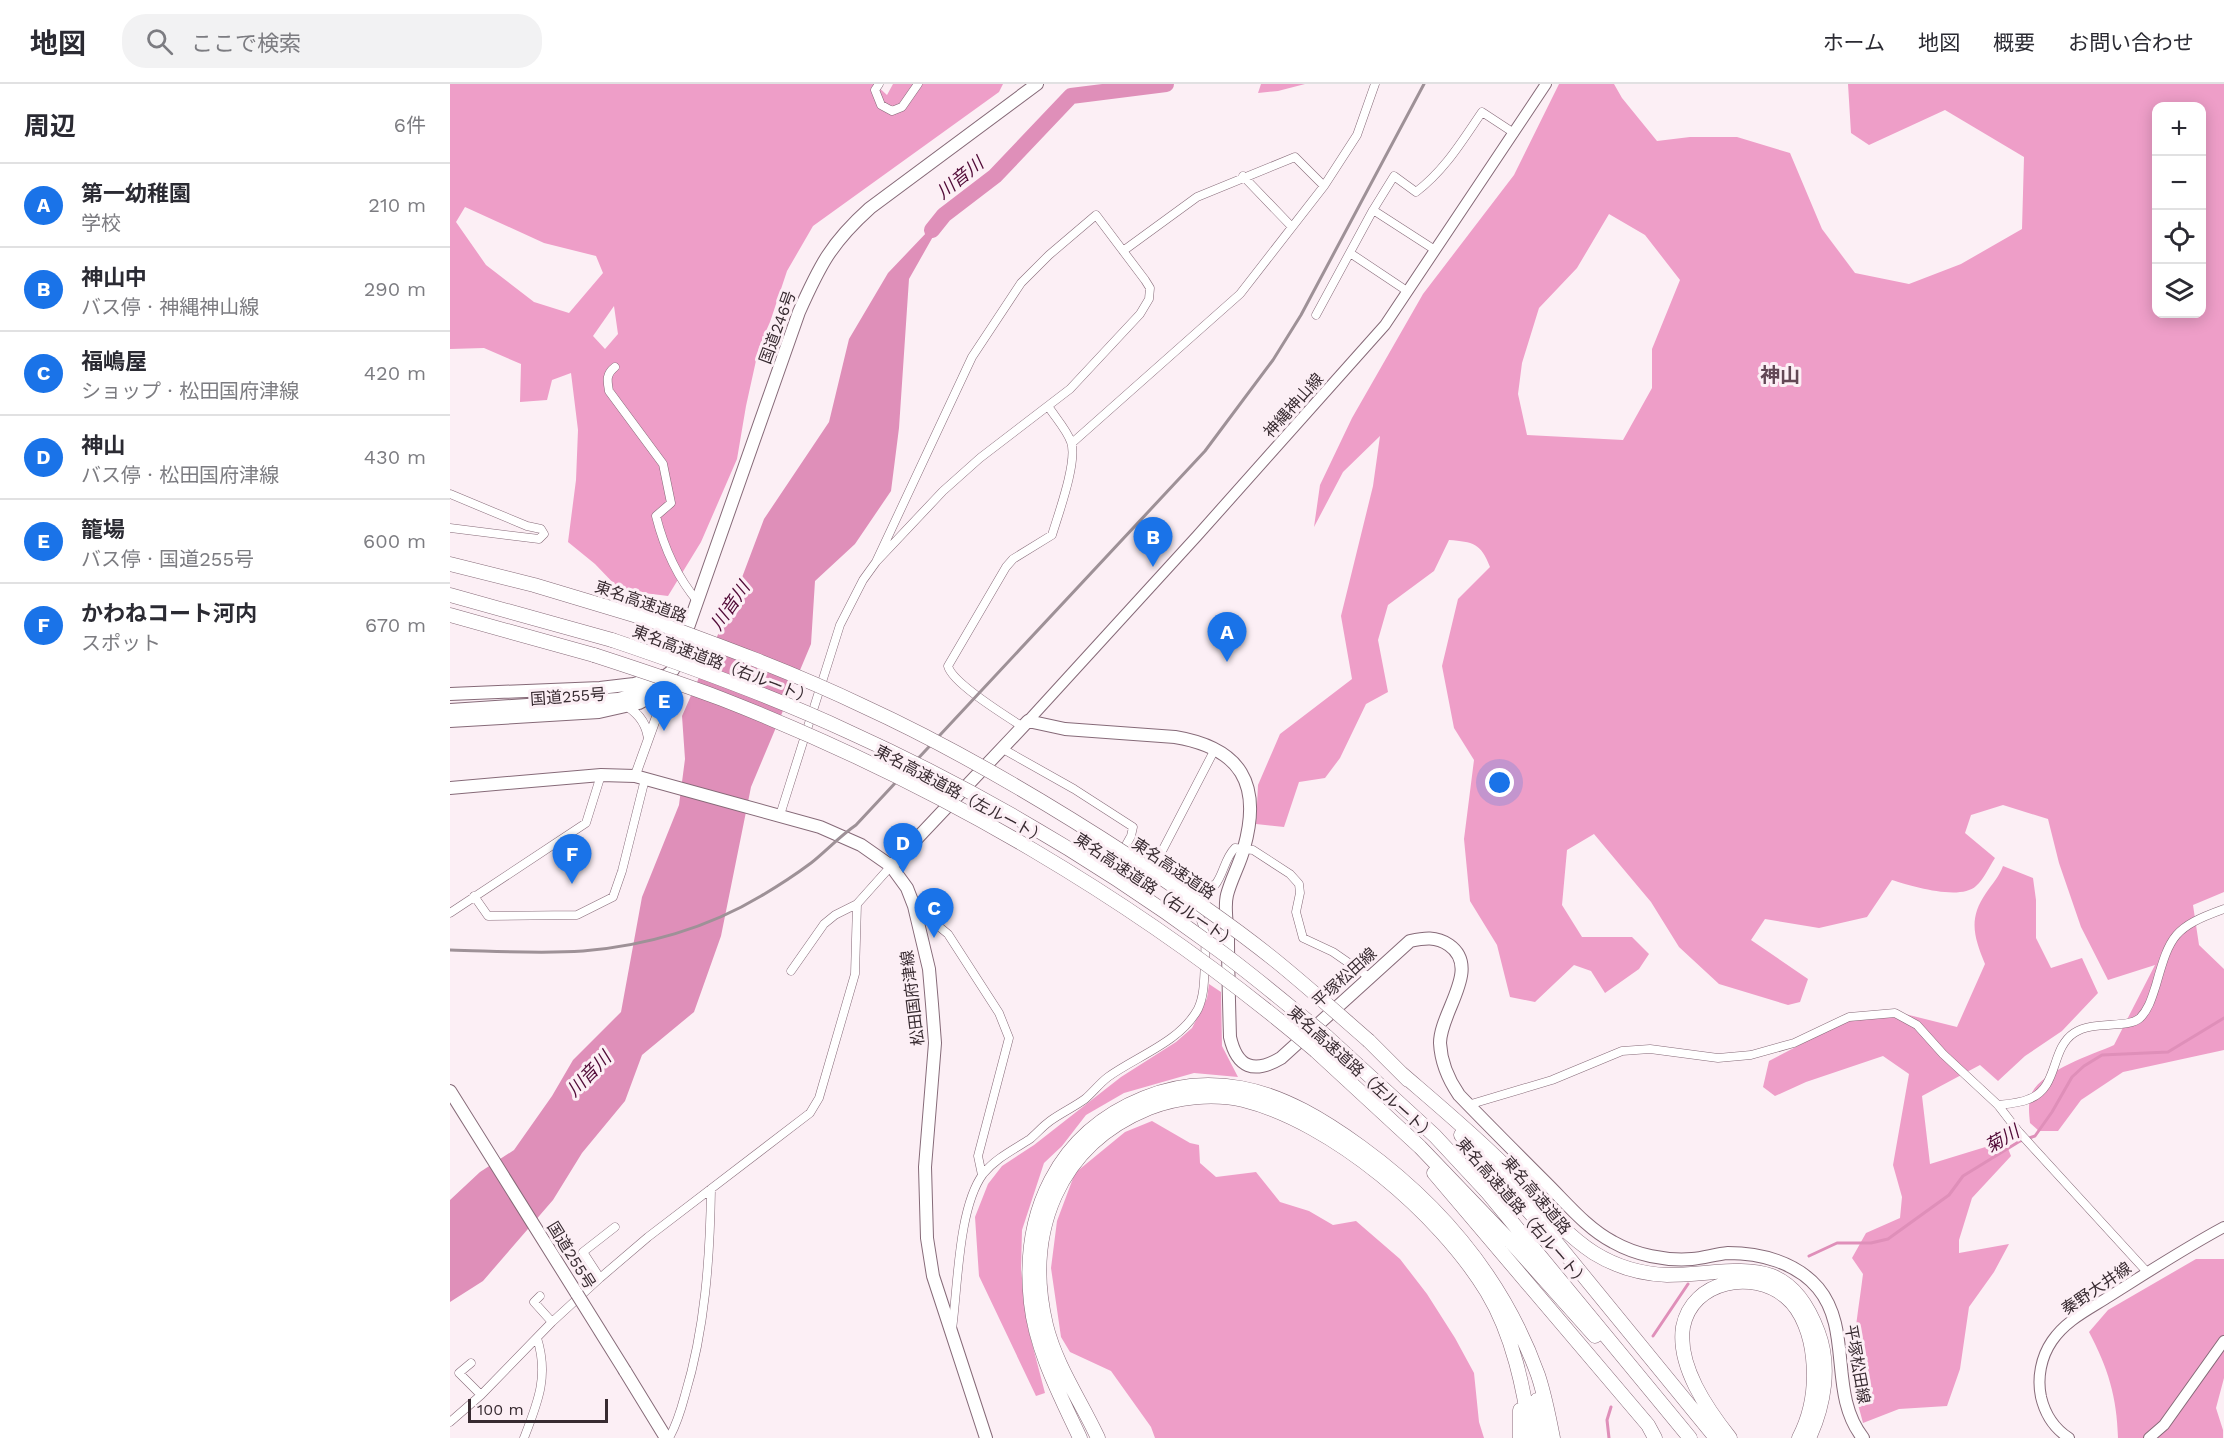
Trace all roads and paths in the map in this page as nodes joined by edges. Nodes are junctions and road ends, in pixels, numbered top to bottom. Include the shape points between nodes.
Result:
1 (879, 84) edge
2 (918, 84) edge
3 (1037, 84) edge
4 (1375, 84) edge
5 (1546, 84) edge
6 (1514, 134) junction
7 (1244, 176) junction
8 (1324, 186) junction
9 (1372, 210) junction
10 (1292, 227) junction
11 (1435, 250) junction
12 (1123, 251) junction
13 (1350, 253) junction
14 (1407, 291) junction
15 (1316, 315) dead end
16 (615, 367) dead end
17 (1048, 406) junction
18 (1072, 443) junction
19 (450, 494) edge
20 (450, 528) edge
21 (876, 562) junction
22 (450, 564) edge
23 (450, 595) edge
24 (698, 603) junction
25 (450, 615) edge
26 (673, 670) junction
27 (450, 694) edge
28 (618, 699) junction
29 (629, 707) junction
30 (450, 710) edge
31 (450, 720) edge
32 (1026, 724) junction
33 (649, 738) junction
34 (1003, 749) junction
35 (1215, 749) junction
36 (601, 775) junction
37 (646, 779) junction
38 (450, 788) edge
39 (776, 814) junction
40 (1082, 844) dead end
41 (1244, 849) junction
42 (1115, 865) junction
43 (891, 866) junction
44 (1147, 880) junction
45 (1199, 887) junction
46 (474, 897) junction
47 (857, 904) junction
48 (914, 906) junction
49 (2224, 909) edge
50 (450, 914) edge
51 (791, 970) dead end
52 (1370, 976) junction
53 (1401, 1073) junction
54 (1355, 1086) junction
55 (450, 1091) edge
56 (1468, 1105) junction
57 (1998, 1105) junction
58 (982, 1175) junction
59 (711, 1189) junction
60 (615, 1227) dead end
61 (2224, 1227) edge
62 (2146, 1272) junction
63 (600, 1278) junction
64 (540, 1296) dead end
65 (552, 1322) junction
66 (1518, 1331) junction
67 (952, 1336) junction
68 (537, 1338) junction
69 (2224, 1341) edge
70 (1515, 1362) junction
71 (471, 1363) dead end
72 (481, 1395) junction
73 (450, 1422) edge
74 (524, 1438) edge
75 (668, 1438) edge
76 (986, 1438) edge
77 (1080, 1438) edge
78 (1098, 1438) edge
79 (1520, 1438) edge
80 (1531, 1438) edge
81 (1542, 1438) edge
82 (1553, 1438) edge
83 (1655, 1438) edge
84 (1686, 1438) edge
85 (1690, 1438) edge
86 (1716, 1438) edge
87 (1731, 1438) edge
88 (1798, 1438) edge
89 (1809, 1438) edge
90 (1863, 1438) edge
91 (2069, 1438) edge
92 (2148, 1438) edge

1 - 2 street via 875,90 881,105 892,111 902,107
3 - 24 main road, 国道246号 via 870,208 830,249 799,312
4 - 8 street via 1357,135
5 - 6 main road, 神縄神山線
6 - 9 street via 1482,112 1432,180 1416,192 1394,176
6 - 11 main road, 神縄神山線
7 - 8 street via 1295,157
7 - 10 street
7 - 12 street via 1197,197
8 - 10 street
9 - 11 street
9 - 13 street
10 - 18 street via 1240,294
11 - 14 main road, 神縄神山線
12 - 17 street via 1150,288 1149,298 1140,314 1070,389
12 - 21 street via 1096,215 1021,283 972,357
13 - 14 street
13 - 15 street
14 - 32 main road, 神縄神山線 via 1385,325
16 - 24 street via 607,377 609,391 663,464 671,503 656,516 659,528 682,583
17 - 18 street
17 - 21 street via 943,491
18 - 32 street via 1066,488 1052,535 1005,567 948,666 950,674 976,695
19 - 20 street via 541,529 544,534 539,539
21 - 39 street via 840,625
22 - 53 highway, 東名高速道路, bridge via 644,618 775,667 950,749 1095,834 1222,920 1369,1041
23 - 85 highway, 東名高速道路（右ルート）, bridge via 612,640 739,685 832,724 934,773 1015,818 1154,904 1214,946 1326,1036 1435,1136 1536,1249
24 - 26 main road, 国道246号
25 - 54 highway, 東名高速道路（左ルート）, bridge via 594,655 722,699 915,786 1006,834 1154,928 1255,1002
26 - 27 main road via 651,680 600,688
26 - 28 main road via 652,688
26 - 29 main road, 国道255号 via 660,692
26 - 33 street
28 - 29 street
28 - 30 main road
29 - 31 main road, 国道255号
29 - 33 street via 642,717
32 - 34 main road
32 - 35 main road, 平塚松田線 via 1175,737
33 - 37 street
34 - 42 street via 1133,827
34 - 43 main road
35 - 41 main road, 平塚松田線 via 1236,764 1249,790
35 - 44 street
36 - 37 main road, 松田国府津線
36 - 38 main road, 松田国府津線
36 - 46 street via 586,823
37 - 39 main road, 松田国府津線
37 - 46 street via 613,897 577,915 488,916
39 - 43 main road, 松田国府津線 via 861,845
40 - 42 street
41 - 45 street via 1235,848 1228,855 1215,885
41 - 52 street via 1253,850 1299,884 1296,912 1303,938
41 - 52 main road, 平塚松田線 via 1227,896 1233,1053 1243,1062 1267,1066 1281,1058
42 - 44 street
43 - 47 street
43 - 48 main road, 松田国府津線
44 - 45 street
45 - 58 street via 1194,908 1205,932 1204,990 1191,1019 1174,1036 1107,1078 1032,1137 997,1159
46 - 50 street
47 - 51 street via 824,924
47 - 59 street via 855,974 819,1098 810,1113
48 - 58 street via 948,934 999,1013 1009,1038 978,1156
48 - 67 main road, 松田国府津線 via 928,969 935,1043 925,1164 927,1238 933,1276
49 - 57 street via 2187,925 2172,939 2148,1008 2139,1019 2076,1031 2065,1040 2050,1079 2038,1095
52 - 56 main road, 平塚松田線 via 1410,941 1436,939 1456,951 1463,972 1444,1019 1440,1042 1448,1079
53 - 86 highway, 東名高速道路 via 1517,1196
53 - 89 highway via 1469,1130 1559,1222 1616,1265 1665,1275 1754,1270 1777,1278 1794,1290 1812,1315 1822,1343 1822,1401
54 - 83 highway via 1473,1217
54 - 84 highway, 東名高速道路（左ルート） via 1489,1218
55 - 75 main road, 国道255号, bridge
56 - 57 street via 1552,1080 1622,1051 1650,1049 1718,1058 1750,1055 1794,1043 1849,1017 1887,1012 1917,1025
56 - 90 main road, 平塚松田線 via 1586,1223 1612,1242 1639,1254 1664,1258 1752,1254 1798,1270 1819,1289 1831,1311 1845,1402
57 - 62 street
58 - 67 street via 964,1226
59 - 63 street
59 - 75 street via 705,1291 694,1366 676,1426
60 - 63 street via 583,1252
61 - 62 main road, 秦野大井線
62 - 91 main road, 秦野大井線 via 2065,1326 2045,1354 2039,1387 2043,1404 2051,1420
63 - 65 street
64 - 65 street via 534,1302
65 - 68 street
66 - 77 highway via 1497,1288 1458,1235 1410,1186 1346,1136 1282,1100 1241,1088 1176,1088 1130,1103 1085,1134 1052,1176 1034,1225 1029,1277 1035,1326
66 - 81 highway via 1538,1405
66 - 82 highway via 1538,1376
67 - 76 main road, 松田国府津線
68 - 72 street
68 - 74 street via 544,1370
69 - 92 main road via 2164,1425
70 - 78 highway via 1499,1317 1470,1267 1426,1217 1371,1168 1340,1145 1278,1111 1241,1099 1179,1099 1135,1114 1092,1142 1061,1182 1044,1227 1040,1277 1047,1325 1061,1367
70 - 79 highway
70 - 80 highway
71 - 72 street via 459,1373
72 - 73 street
87 - 88 highway via 1694,1384 1683,1327 1690,1308 1704,1294 1735,1281 1754,1281 1773,1287 1788,1298 1803,1320 1812,1346 1815,1375 1808,1415

